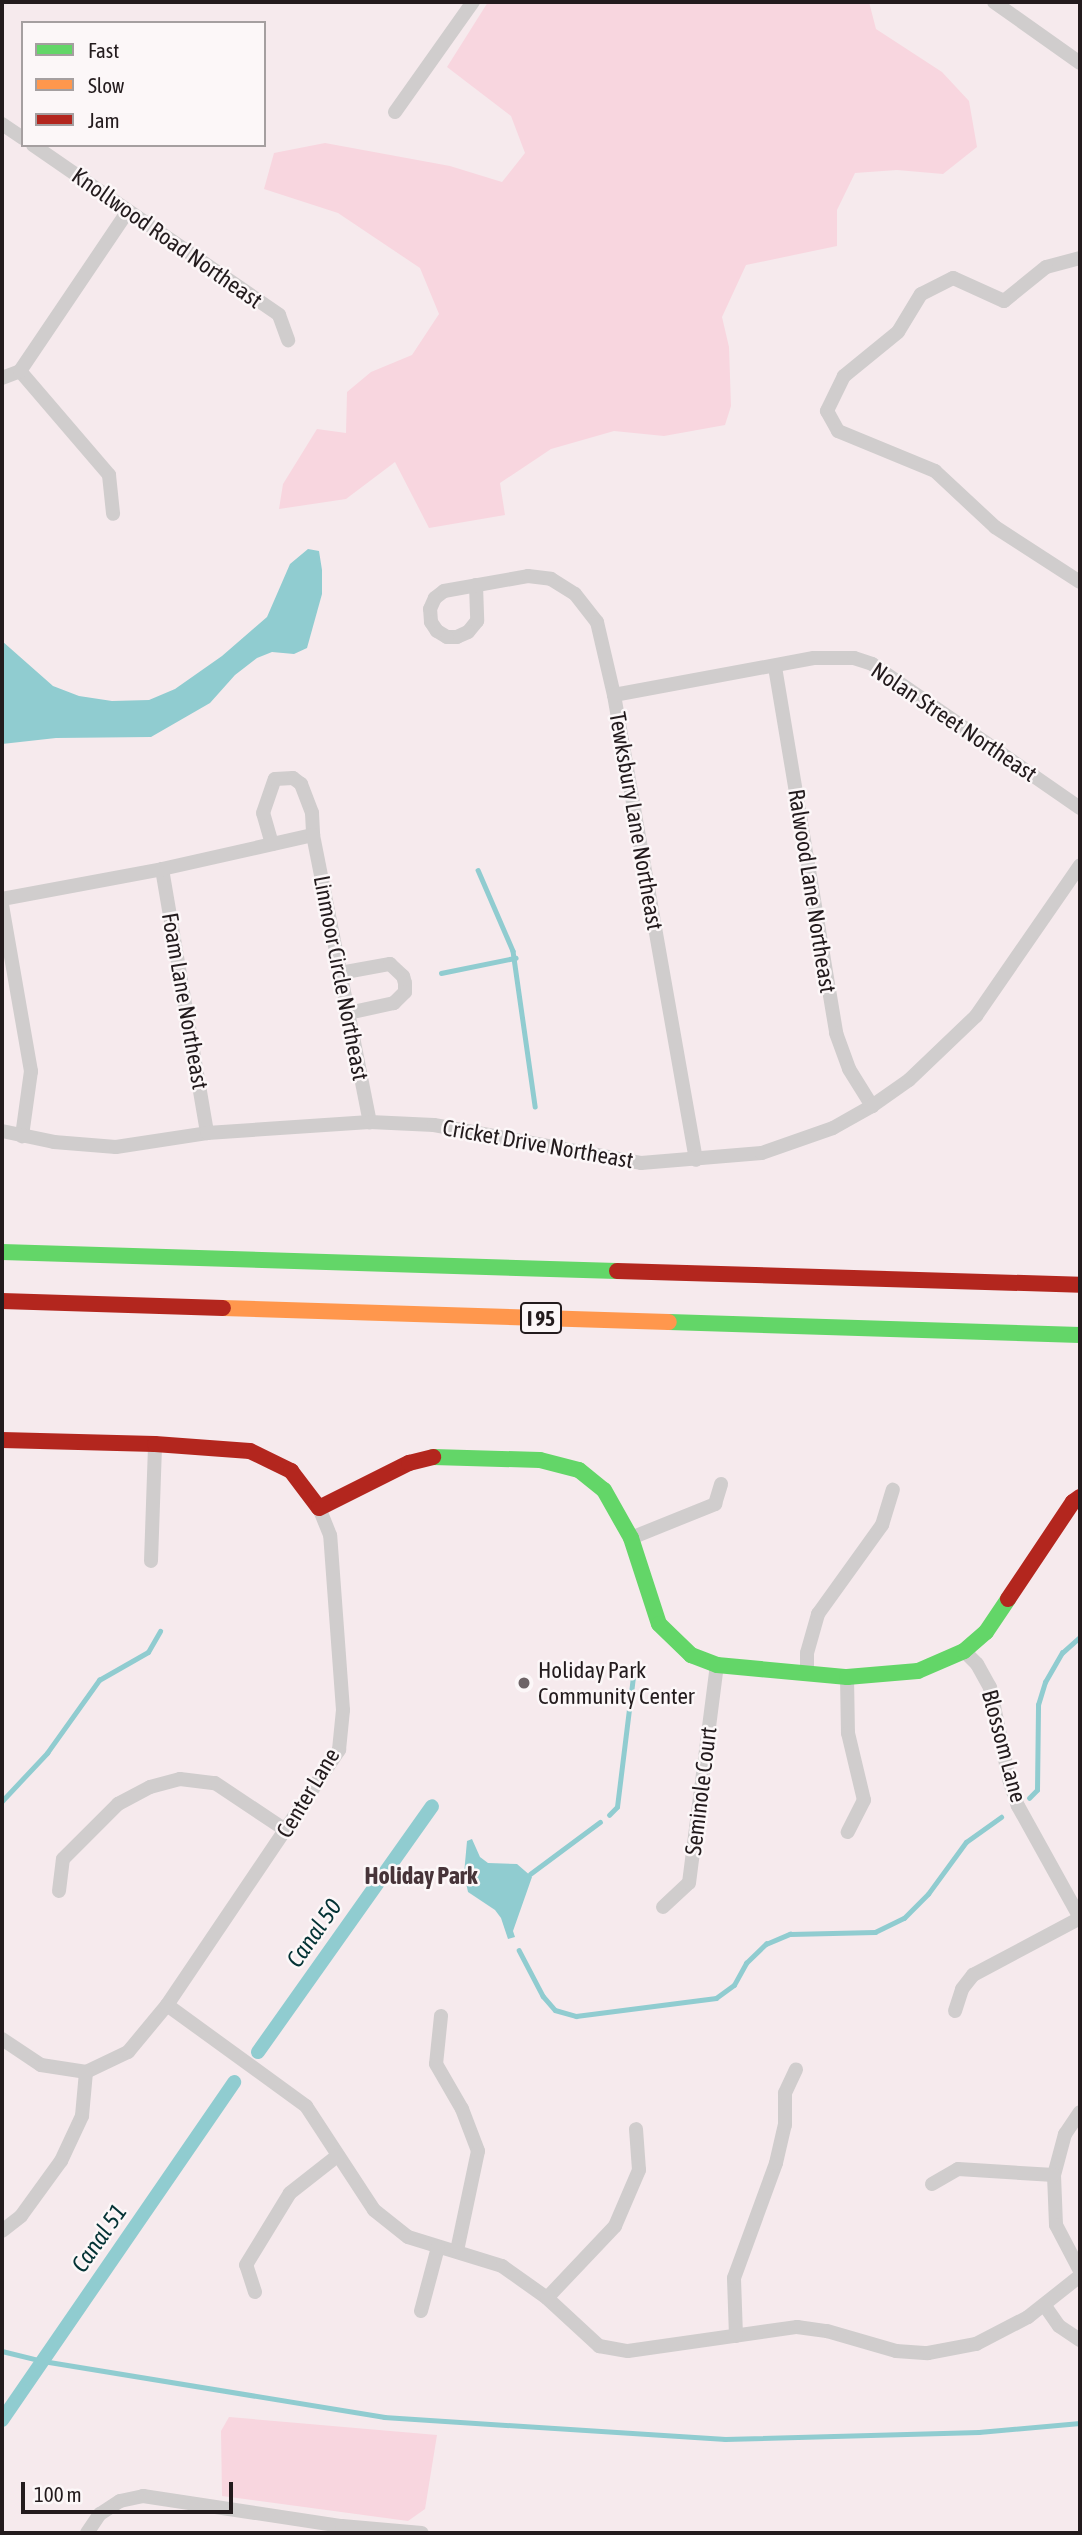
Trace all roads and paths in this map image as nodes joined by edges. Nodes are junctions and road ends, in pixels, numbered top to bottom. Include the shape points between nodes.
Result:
1 (473, 2) edge
2 (994, 2) edge
3 (1080, 63) edge
4 (395, 112) dead end
5 (2, 124) edge
6 (21, 137) edge
7 (36, 147) edge
8 (128, 211) junction
9 (1080, 258) edge
10 (288, 340) dead end
11 (20, 371) junction
12 (2, 378) edge
13 (113, 514) dead end
14 (1080, 582) edge
15 (476, 585) dead end
16 (775, 667) junction
17 (614, 695) junction
18 (1080, 808) edge
19 (313, 835) junction
20 (272, 844) junction
21 (1080, 865) edge
22 (162, 869) junction
23 (2, 899) edge
24 (2, 905) edge
25 (5, 943) edge
26 (340, 973) junction
27 (348, 1013) junction
28 (872, 1107) junction
29 (370, 1122) junction
30 (2, 1130) edge
31 (207, 1133) junction
32 (22, 1136) junction
33 (696, 1160) junction
34 (2, 1252) edge
35 (1080, 1285) edge
36 (2, 1301) edge
37 (1080, 1335) edge
38 (2, 1440) edge
39 (155, 1444) junction
40 (721, 1483) dead end
41 (893, 1490) dead end
42 (1080, 1497) edge
43 (319, 1508) junction
44 (631, 1538) junction
45 (151, 1561) dead end
46 (964, 1651) junction
47 (717, 1665) junction
48 (807, 1672) junction
49 (848, 1678) junction
50 (287, 1831) junction
51 (848, 1832) dead end
52 (59, 1891) dead end
53 (663, 1907) dead end
54 (1080, 1918) edge
55 (167, 2005) junction
56 (955, 2011) dead end
57 (440, 2016) dead end
58 (2, 2039) edge
59 (796, 2070) dead end
60 (86, 2072) junction
61 (1080, 2112) edge
62 (636, 2129) dead end
63 (337, 2156) junction
64 (1054, 2175) junction
65 (932, 2184) dead end
66 (2, 2231) edge
67 (438, 2247) junction
68 (457, 2251) junction
69 (1080, 2273) edge
70 (255, 2292) dead end
71 (547, 2298) junction
72 (1045, 2306) junction
73 (421, 2311) dead end
74 (736, 2336) junction
75 (1080, 2340) edge
76 (87, 2533) edge
77 (422, 2533) edge

1 - 4 street
2 - 3 street
5 - 6 street
7 - 8 street, Knollwood Road Northeast
8 - 10 street, Knollwood Road Northeast via 279,315
8 - 11 street
9 - 14 street via 1046,267 1004,300 953,278 921,294 898,332 844,376 827,411 838,431 935,471 995,527
11 - 12 street
11 - 13 street via 109,475
15 - 17 street, Tewksbury Lane Northeast via 528,576 551,579 575,594 597,622
16 - 17 street, Nolan Street Northeast
16 - 18 street, Nolan Street Northeast via 814,658 854,658 872,664
16 - 28 street, Ralwood Lane Northeast via 836,1033 849,1069
17 - 33 street, Tewksbury Lane Northeast
19 - 20 street
19 - 20 street, Linmoor Circle Northeast via 312,813 301,784 293,778 275,779 263,813
19 - 26 street, Linmoor Circle Northeast
20 - 22 street
21 - 28 street, Cricket Drive Northeast via 976,1016 909,1080
22 - 23 street
22 - 31 street, Foam Lane Northeast
24 - 25 street
25 - 32 street via 31,1070
26 - 27 street, Linmoor Circle Northeast
26 - 27 street via 390,964 405,983 405,992 394,1003
27 - 29 street, Linmoor Circle Northeast
28 - 33 street, Cricket Drive Northeast via 833,1128 762,1153
29 - 31 street, Cricket Drive Northeast
29 - 33 street, Cricket Drive Northeast via 434,1125 641,1163
30 - 32 street, Cricket Drive Northeast
31 - 32 street, Cricket Drive Northeast via 116,1147
34 - 35 main road, I 95
36 - 37 main road, I 95
38 - 39 main road
39 - 43 main road via 250,1451 291,1471
39 - 45 street
40 - 44 street via 715,1504
41 - 48 street via 882,1525 818,1614 807,1653
42 - 46 main road via 986,1632
43 - 44 main road via 409,1464 440,1455 540,1460 579,1470 604,1490
43 - 50 street, Center Lane via 330,1535 343,1710 339,1750
44 - 47 main road via 659,1624 691,1656
46 - 49 main road via 918,1671
46 - 54 street, Blossom Lane via 990,1687 1018,1806
47 - 48 main road
47 - 53 street, Seminole Court via 689,1883
48 - 49 main road
49 - 51 street via 848,1733 864,1800
50 - 52 street via 215,1783 180,1779 150,1787 118,1804 63,1859
50 - 55 street, Center Lane
54 - 56 street via 973,1975 962,1989
55 - 60 street, Center Lane via 128,2052
55 - 63 street via 306,2106
57 - 68 street via 436,2064 462,2109 478,2151
58 - 60 street via 41,2065
59 - 74 street via 785,2093 785,2125 776,2163 734,2278
60 - 66 street via 82,2116 61,2161 21,2216
61 - 64 street via 1065,2134
62 - 71 street via 639,2170 615,2226
63 - 67 street via 374,2210 408,2237
63 - 70 street via 290,2193 246,2264
64 - 65 street via 958,2169
64 - 69 street via 1056,2225
67 - 68 street
67 - 73 street
68 - 71 street via 502,2266
69 - 72 street
71 - 74 street via 598,2346 628,2351
72 - 74 street via 976,2344 928,2353 896,2351 797,2327
72 - 75 street via 1059,2326
76 - 77 street via 100,2514 120,2501 143,2496 342,2526

